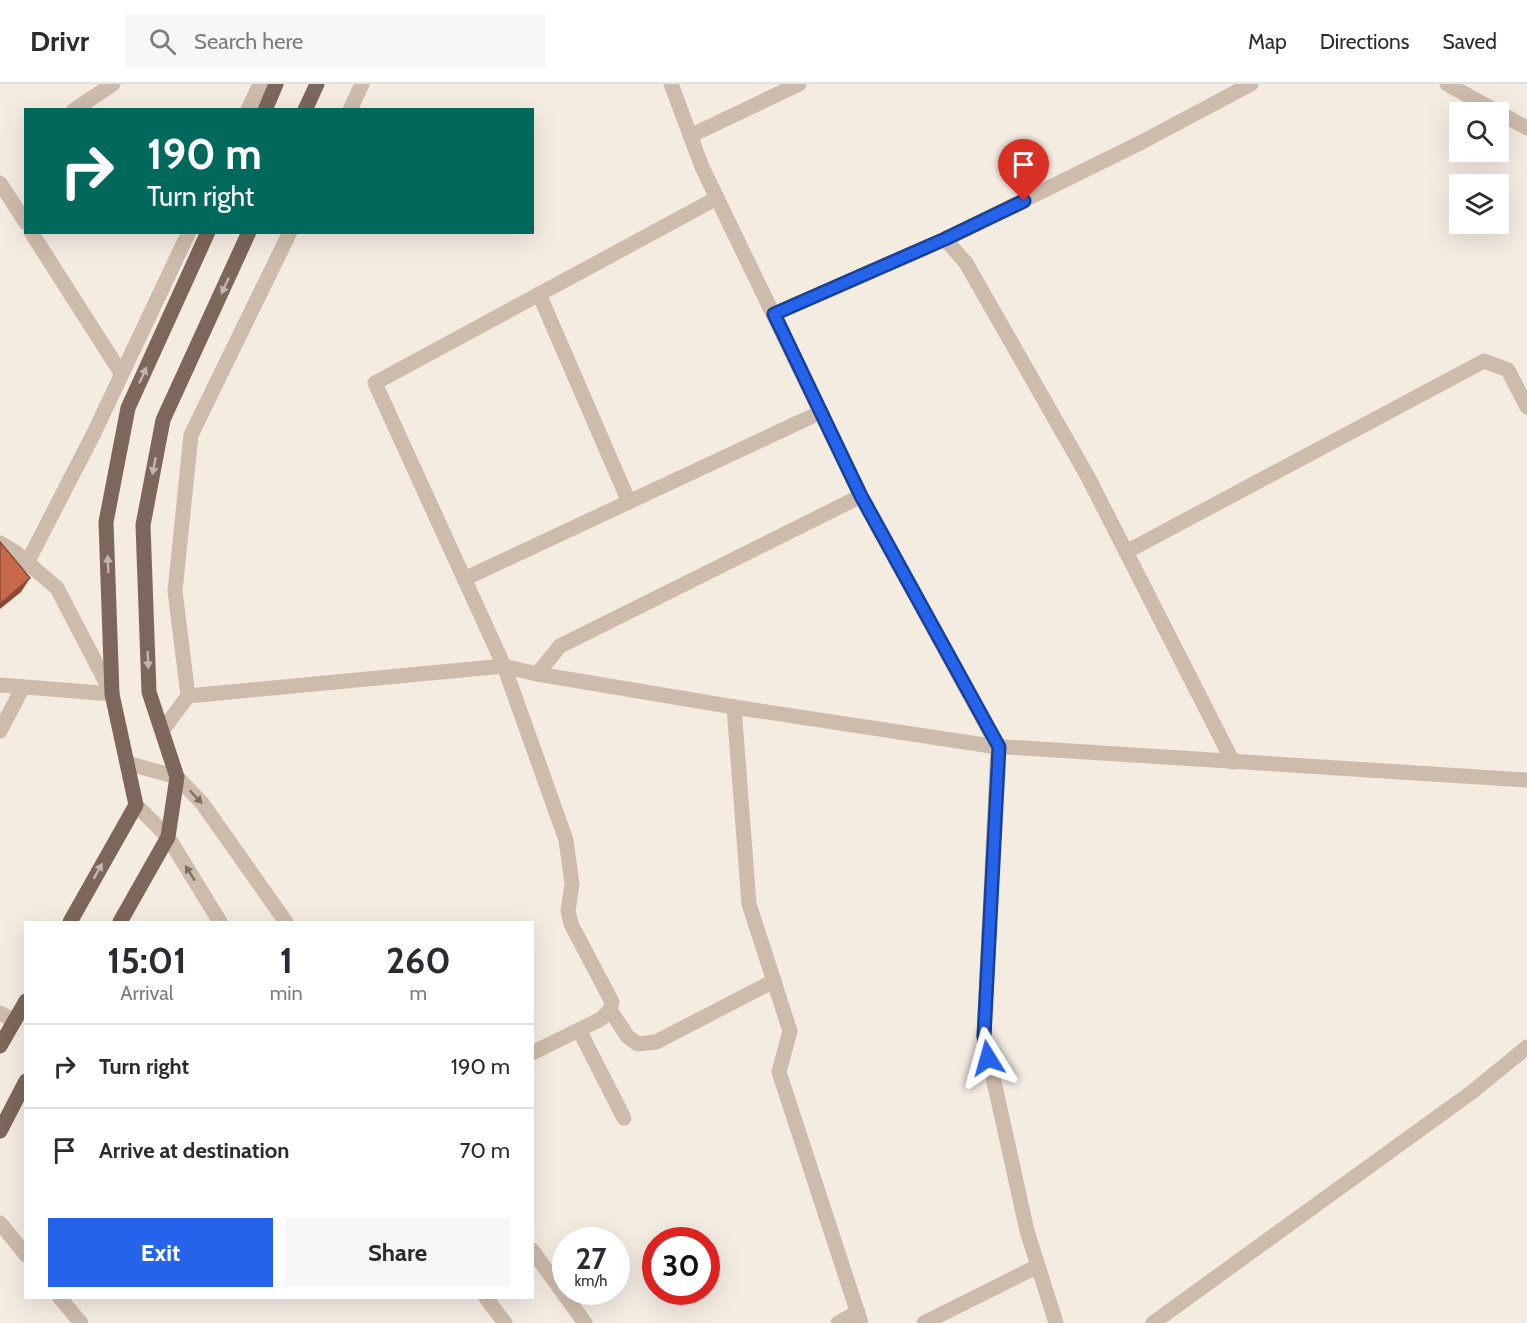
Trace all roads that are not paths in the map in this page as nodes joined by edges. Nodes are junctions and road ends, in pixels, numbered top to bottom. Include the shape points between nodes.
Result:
1 (113, 84) edge
2 (260, 84) edge
3 (276, 84) edge
4 (317, 84) edge
5 (362, 84) edge
6 (671, 84) edge
7 (799, 84) edge
8 (1251, 84) edge
9 (1447, 84) edge
10 (77, 108) edge
11 (249, 108) edge
12 (266, 108) edge
13 (307, 108) edge
14 (351, 108) edge
15 (1527, 128) edge
16 (690, 136) junction
17 (0, 183) edge
18 (717, 198) junction
19 (24, 220) edge
20 (32, 234) edge
21 (188, 234) edge
22 (207, 234) edge
23 (248, 234) edge
24 (289, 234) edge
25 (945, 239) junction
26 (539, 294) junction
27 (774, 314) junction
28 (121, 373) junction
29 (1527, 407) edge
30 (820, 412) junction
31 (861, 496) junction
32 (629, 502) junction
33 (0, 543) edge
34 (1126, 552) junction
35 (27, 563) junction
36 (464, 579) junction
37 (504, 666) junction
38 (537, 674) junction
39 (1, 683) edge
40 (23, 687) junction
41 (112, 694) junction
42 (188, 696) junction
43 (734, 707) junction
44 (0, 731) edge
45 (162, 731) junction
46 (999, 747) junction
47 (1233, 762) junction
48 (127, 763) junction
49 (177, 777) junction
50 (1527, 780) edge
51 (136, 805) junction
52 (168, 837) junction
53 (71, 921) edge
54 (121, 921) edge
55 (219, 921) edge
56 (285, 921) edge
57 (774, 981) junction
58 (24, 1004) edge
59 (610, 1010) junction
60 (0, 1013) edge
61 (14, 1021) junction
62 (579, 1030) junction
63 (0, 1046) edge
64 (1527, 1047) edge
65 (534, 1052) edge
66 (24, 1085) edge
67 (624, 1118) dead end
68 (0, 1131) edge
69 (0, 1223) edge
70 (24, 1253) edge
71 (534, 1253) edge
72 (1038, 1266) junction
73 (61, 1299) edge
74 (487, 1299) edge
75 (859, 1318) edge
76 (81, 1323) edge
77 (505, 1323) edge
78 (585, 1323) edge
79 (838, 1323) edge
80 (924, 1323) edge
81 (1056, 1323) edge
82 (1153, 1323) edge

1 - 10 street
2 - 11 street
3 - 12 main road
4 - 13 main road
5 - 14 street
6 - 16 street
7 - 16 street
8 - 25 street
9 - 15 street
16 - 18 street
17 - 19 street
18 - 26 street
18 - 27 street
20 - 28 street
21 - 28 street
41 -> 22 main road via 106,522 128,408
23 -> 45 main road via 163,420 143,525 149,693
24 - 42 street via 190,435 175,591
25 - 27 street
25 - 34 street via 966,263 997,315
26 - 32 street
26 - 36 street via 375,383
27 - 30 street
28 - 35 street
29 - 34 street via 1508,370 1484,361
30 - 31 street
30 - 32 street
31 - 38 street via 560,646
31 - 46 street
32 - 36 street
33 - 35 street
34 - 47 street
35 - 41 street via 57,588
36 - 37 street
37 - 38 street
37 - 42 street
37 - 59 street via 566,840 572,884 568,911 571,924 612,1002
38 - 43 street
39 - 40 street
40 - 41 street
40 - 44 street
41 - 48 main road
42 - 45 street
43 - 46 street
43 - 57 street via 749,904
45 - 49 main road
46 - 47 street
46 - 72 street via 984,1036
47 - 50 street
48 - 49 street
48 - 51 main road
49 - 52 main road
49 -> 56 street via 202,803
51 - 52 street
53 -> 51 main road
52 - 54 main road
55 -> 52 street
57 - 59 street via 656,1042 638,1044 628,1037
57 - 75 street via 790,1031 779,1072
58 - 61 main road
59 - 62 street
60 - 61 street
61 - 63 main road
62 - 65 street
62 - 67 street
64 - 82 street via 1472,1092
66 - 68 main road
69 - 70 street
71 - 78 street
72 - 80 street
72 - 81 street
73 - 76 street
74 - 77 street
75 - 79 street

